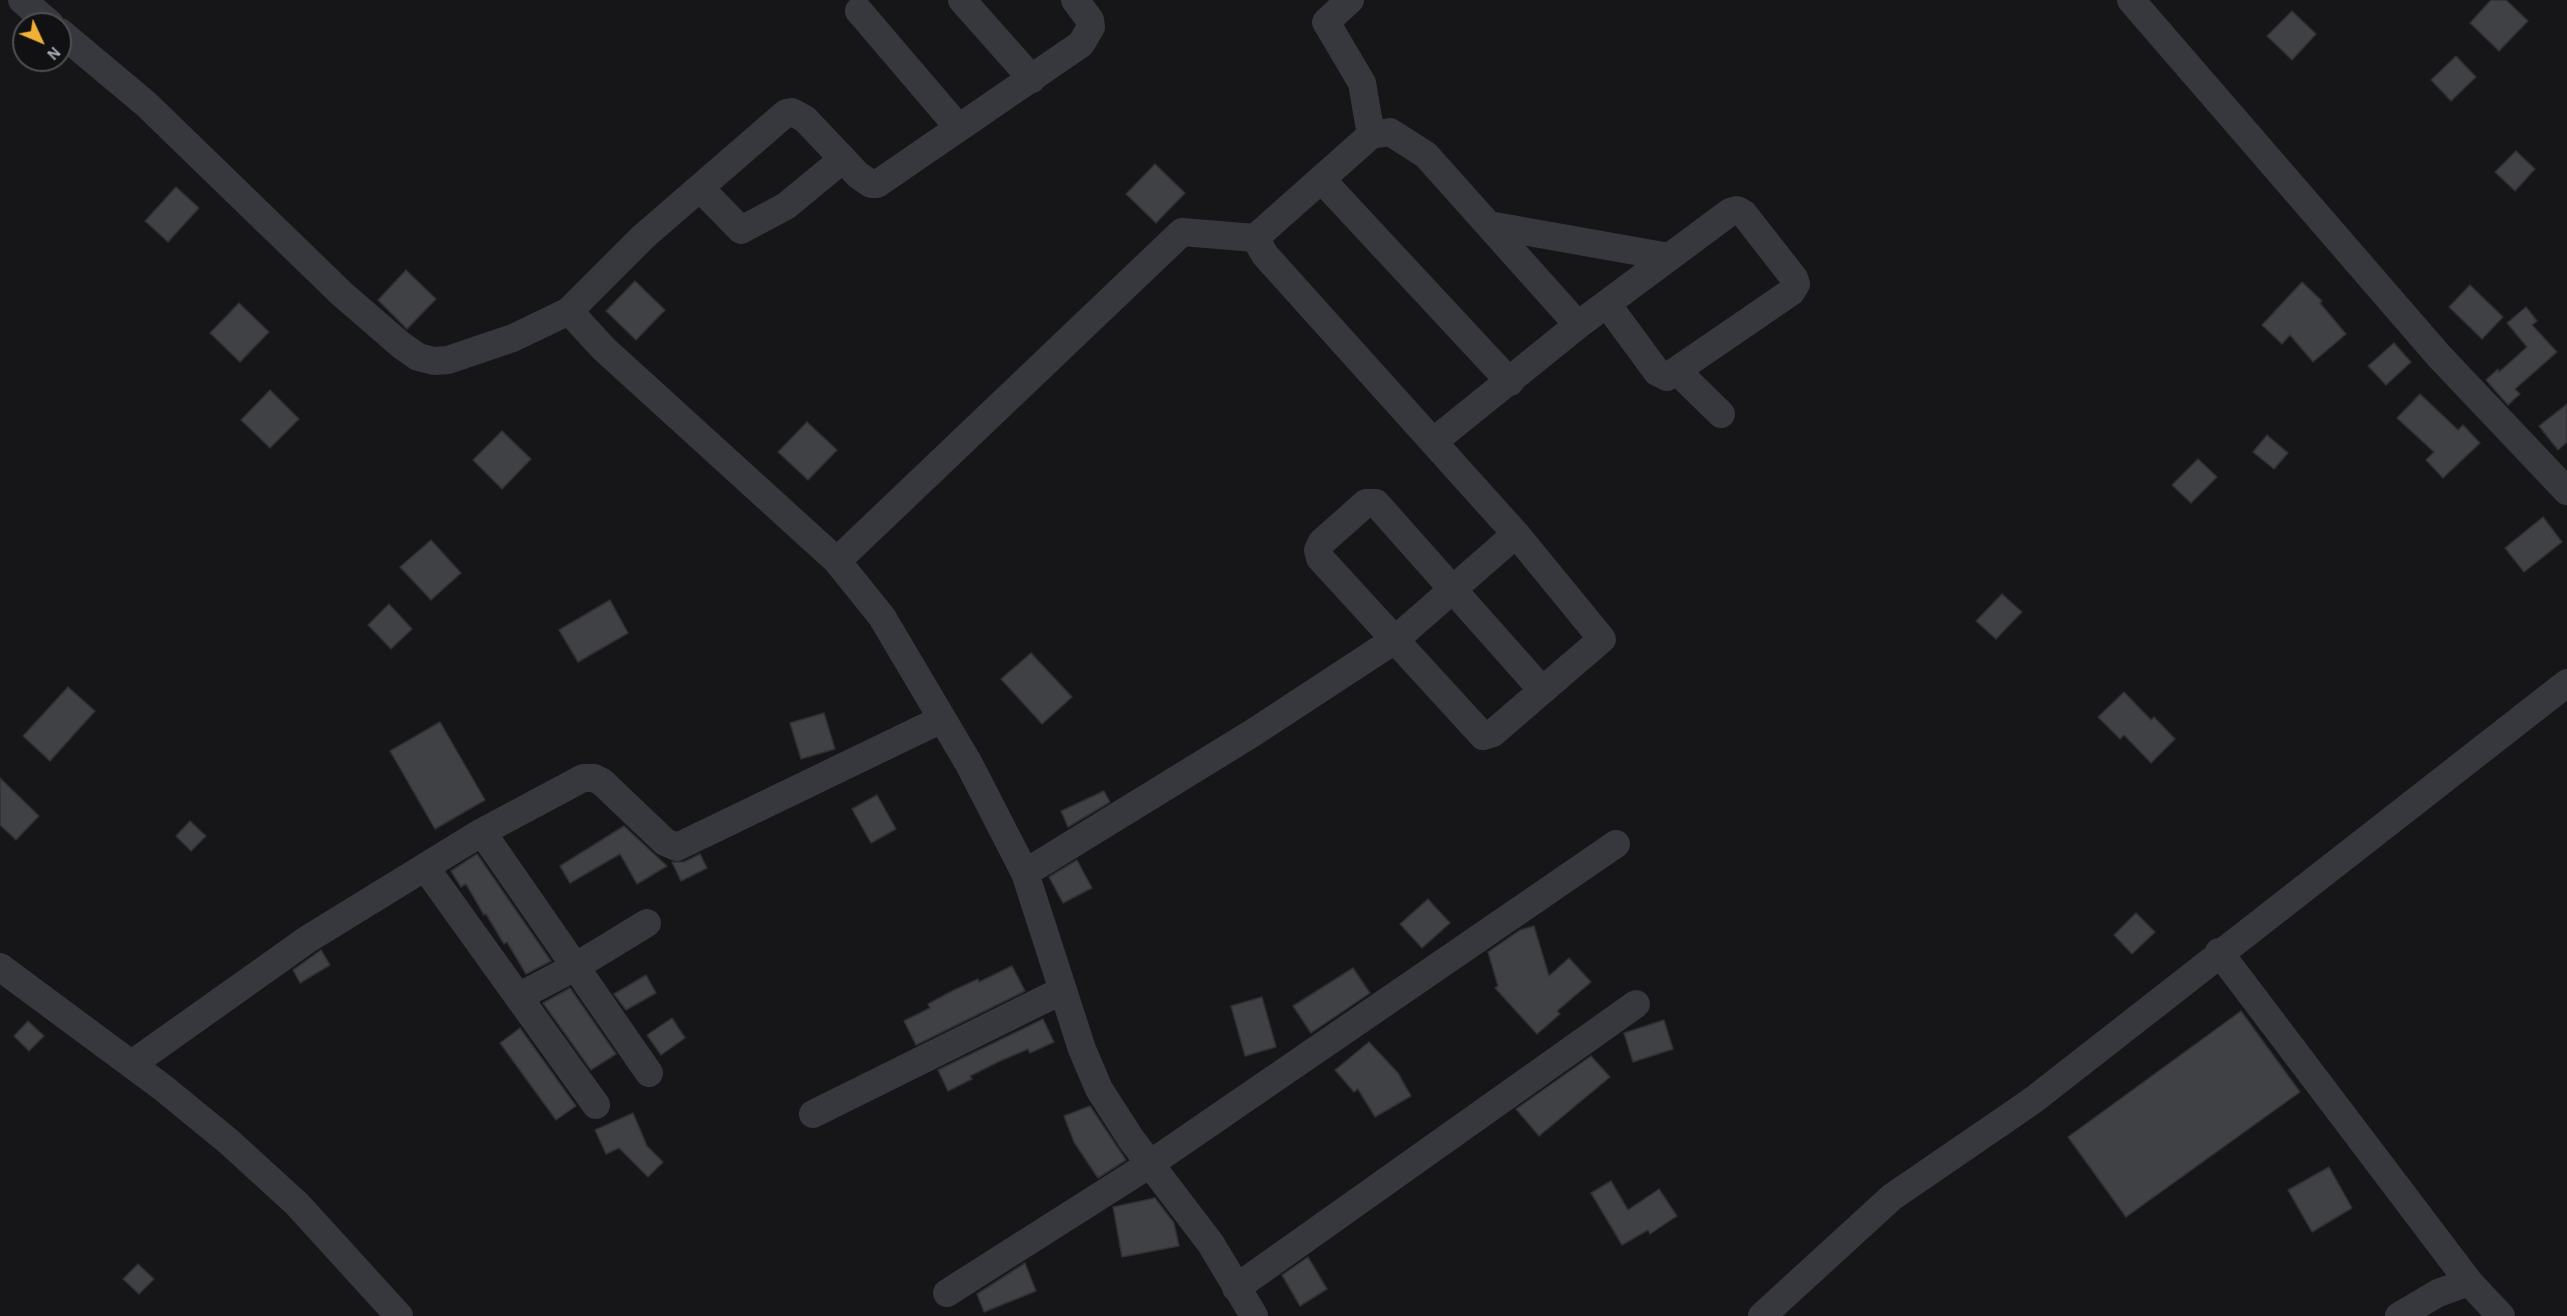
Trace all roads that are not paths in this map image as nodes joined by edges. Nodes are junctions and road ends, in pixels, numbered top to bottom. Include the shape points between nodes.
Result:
1 (22, 0) edge
2 (962, 0) edge
3 (1075, 0) edge
4 (1350, 0) edge
5 (2131, 0) edge
6 (859, 11) dead end
7 (36, 12) edge
8 (72, 42) edge
9 (1032, 79) junction
10 (958, 127) junction
11 (1371, 135) junction
12 (843, 159) junction
13 (1322, 180) junction
14 (700, 188) junction
15 (1489, 225) junction
16 (1256, 238) junction
17 (1669, 257) junction
18 (1607, 304) junction
19 (569, 311) junction
20 (1578, 325) junction
21 (1678, 372) junction
22 (1510, 382) junction
23 (1721, 414) dead end
24 (1433, 442) junction
25 (2567, 491) edge
26 (1516, 534) junction
27 (837, 561) junction
28 (1453, 589) junction
29 (1396, 639) junction
30 (2567, 682) edge
31 (1542, 690) junction
32 (942, 719) junction
33 (482, 832) junction
34 (1616, 844) dead end
35 (425, 867) junction
36 (1024, 873) junction
37 (647, 923) dead end
38 (2219, 952) junction
39 (0, 967) edge
40 (575, 967) junction
41 (1063, 990) junction
42 (518, 997) junction
43 (1636, 1004) dead end
44 (132, 1064) junction
45 (649, 1073) dead end
46 (596, 1105) dead end
47 (813, 1114) dead end
48 (1150, 1164) junction
49 (2469, 1282) junction
50 (1236, 1288) junction
51 (947, 1293) dead end
52 (399, 1316) edge
53 (1254, 1316) edge
54 (1761, 1316) edge
55 (2399, 1316) edge
56 (2501, 1316) edge

1 - 7 street
2 - 9 street
3 - 9 street via 1090,20 1088,35
4 - 11 street via 1326,22 1362,84
5 - 25 street via 2439,356
6 - 10 street
8 - 19 street via 146,104 342,294 418,357 448,360 513,338
9 - 10 street
10 - 12 street via 877,184 865,181
11 - 13 street
11 - 15 street via 1390,132 1426,155
12 - 14 street via 786,206 741,230
12 - 14 street via 805,118 786,113
13 - 16 street
13 - 22 street
14 - 19 street via 599,278
15 - 17 street
15 - 20 street
16 - 24 street via 1265,255
16 - 27 street via 1182,232
17 - 18 street
17 - 21 street via 1737,210 1796,284 1791,292
18 - 20 street
18 - 21 street via 1657,372 1667,377
19 - 27 street via 604,349
20 - 22 street
21 - 23 street
22 - 24 street
24 - 26 street
26 - 28 street
26 - 31 street via 1602,639
27 - 32 street via 882,617
28 - 29 street
28 - 29 street via 1382,506 1366,503 1318,550 1320,558
28 - 31 street
29 - 31 street via 1483,736 1489,736
29 - 36 street via 1251,734
30 - 38 street
32 - 33 street via 677,847 664,842 602,782 589,777
32 - 36 street via 1000,821
33 - 35 street
33 - 40 street
34 - 48 street
35 - 42 street
35 - 44 street via 308,939
36 - 41 street
37 - 40 street
38 - 49 street
38 - 54 street via 2032,1101 1892,1197
39 - 44 street
40 - 42 street
40 - 45 street
41 - 47 street
41 - 48 street via 1099,1089
42 - 46 street
43 - 50 street
44 - 52 street via 228,1141 297,1204
48 - 50 street via 1211,1244
48 - 51 street
49 - 55 street via 2438,1293
49 - 56 street
50 - 53 street

